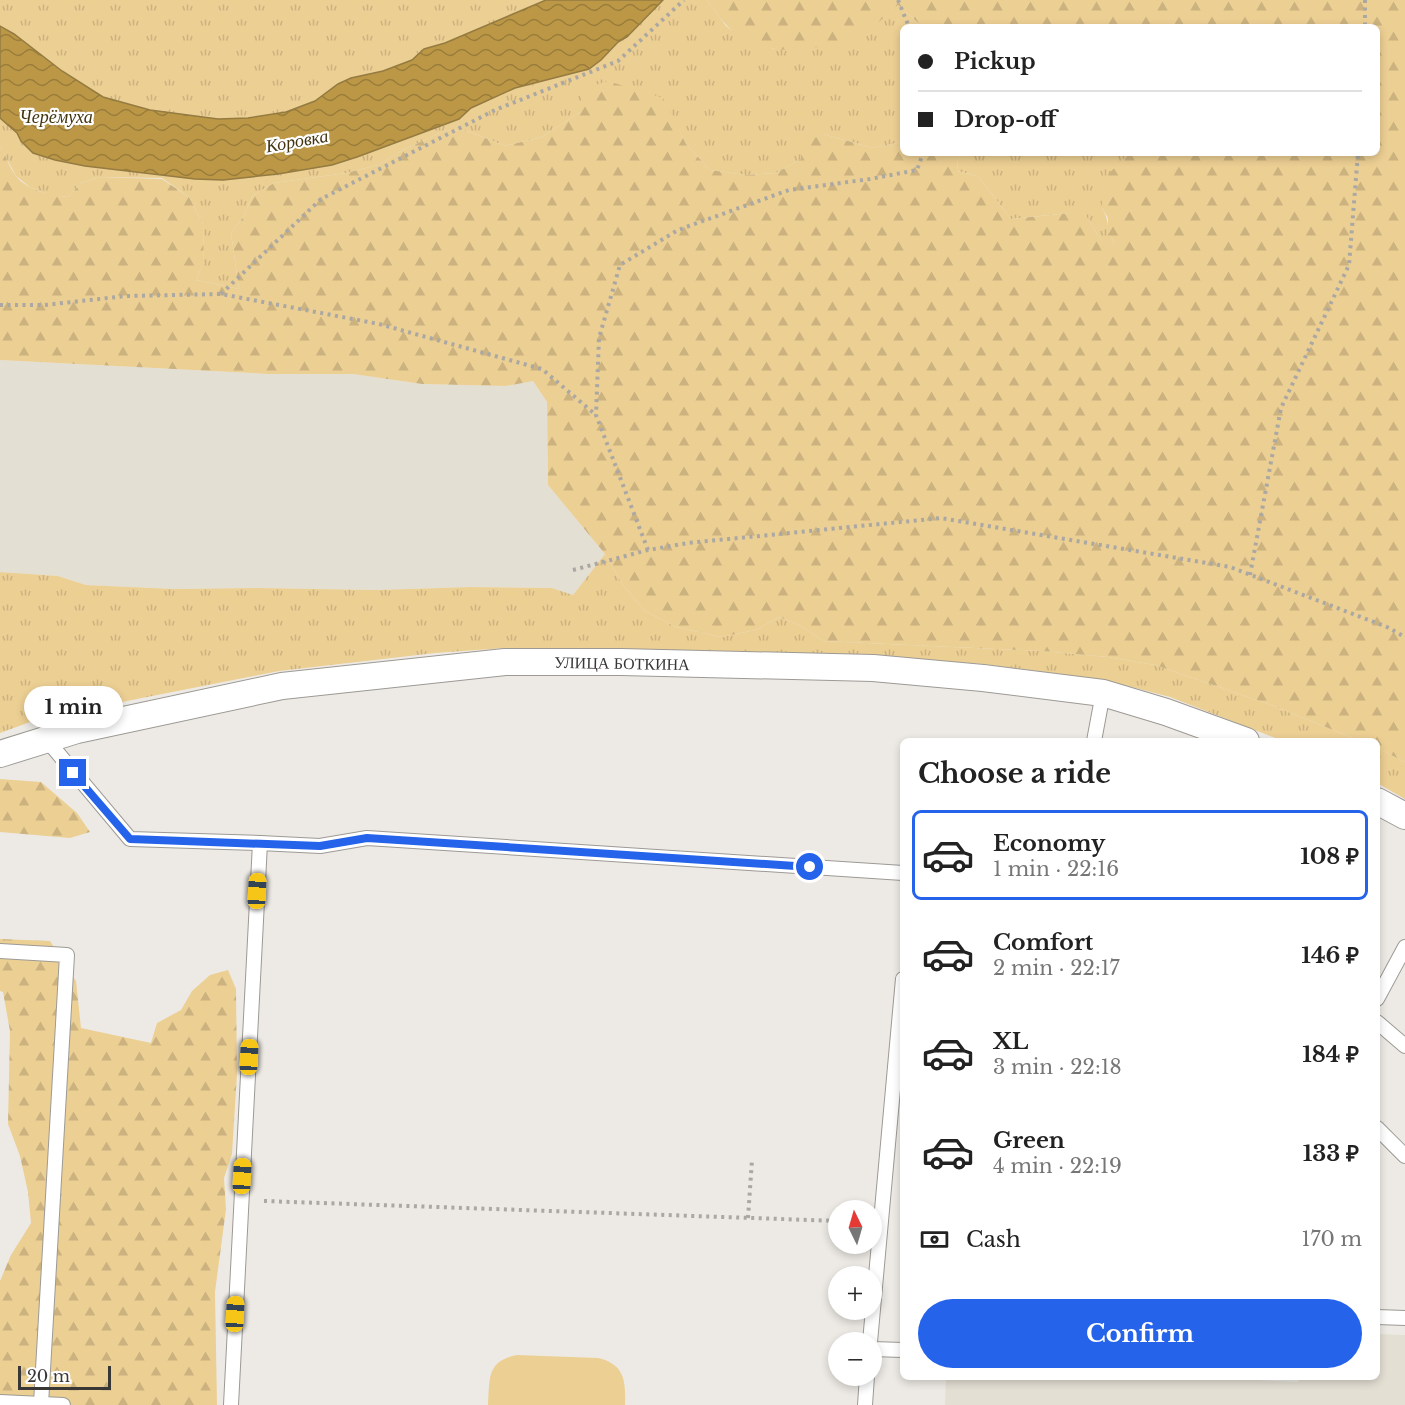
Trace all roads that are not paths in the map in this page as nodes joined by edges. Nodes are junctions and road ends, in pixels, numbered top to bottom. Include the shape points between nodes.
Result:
1 (1103, 693) junction
2 (1095, 738) edge
3 (1237, 738) edge
4 (46, 739) junction
5 (0, 754) edge
6 (1380, 803) edge
7 (1405, 816) edge
8 (260, 843) junction
9 (900, 873) edge
10 (1405, 947) edge
11 (0, 951) edge
12 (1380, 993) edge
13 (900, 1011) edge
14 (1380, 1025) edge
15 (1405, 1047) edge
16 (1380, 1131) edge
17 (1405, 1156) edge
18 (1380, 1317) edge
19 (1405, 1318) edge
20 (871, 1332) edge
21 (882, 1349) edge
22 (900, 1350) edge
23 (866, 1386) edge
24 (0, 1402) edge
25 (41, 1404) edge
26 (63, 1405) edge
27 (231, 1405) edge
28 (865, 1405) edge

1 - 2 lane
1 - 3 street, УЛИЦА БОТКИНА
1 - 4 street, УЛИЦА БОТКИНА via 873,668 505,662 282,686
4 - 5 street, УЛИЦА БОТКИНА
4 - 8 lane via 130,839
6 - 7 street
8 - 9 lane via 320,846 367,838
8 - 27 lane
10 - 12 lane
11 - 25 lane via 67,955
13 - 20 lane
14 - 15 lane
16 - 17 lane
18 - 19 lane
21 - 22 lane
23 - 28 lane
24 - 25 lane
25 - 26 lane

